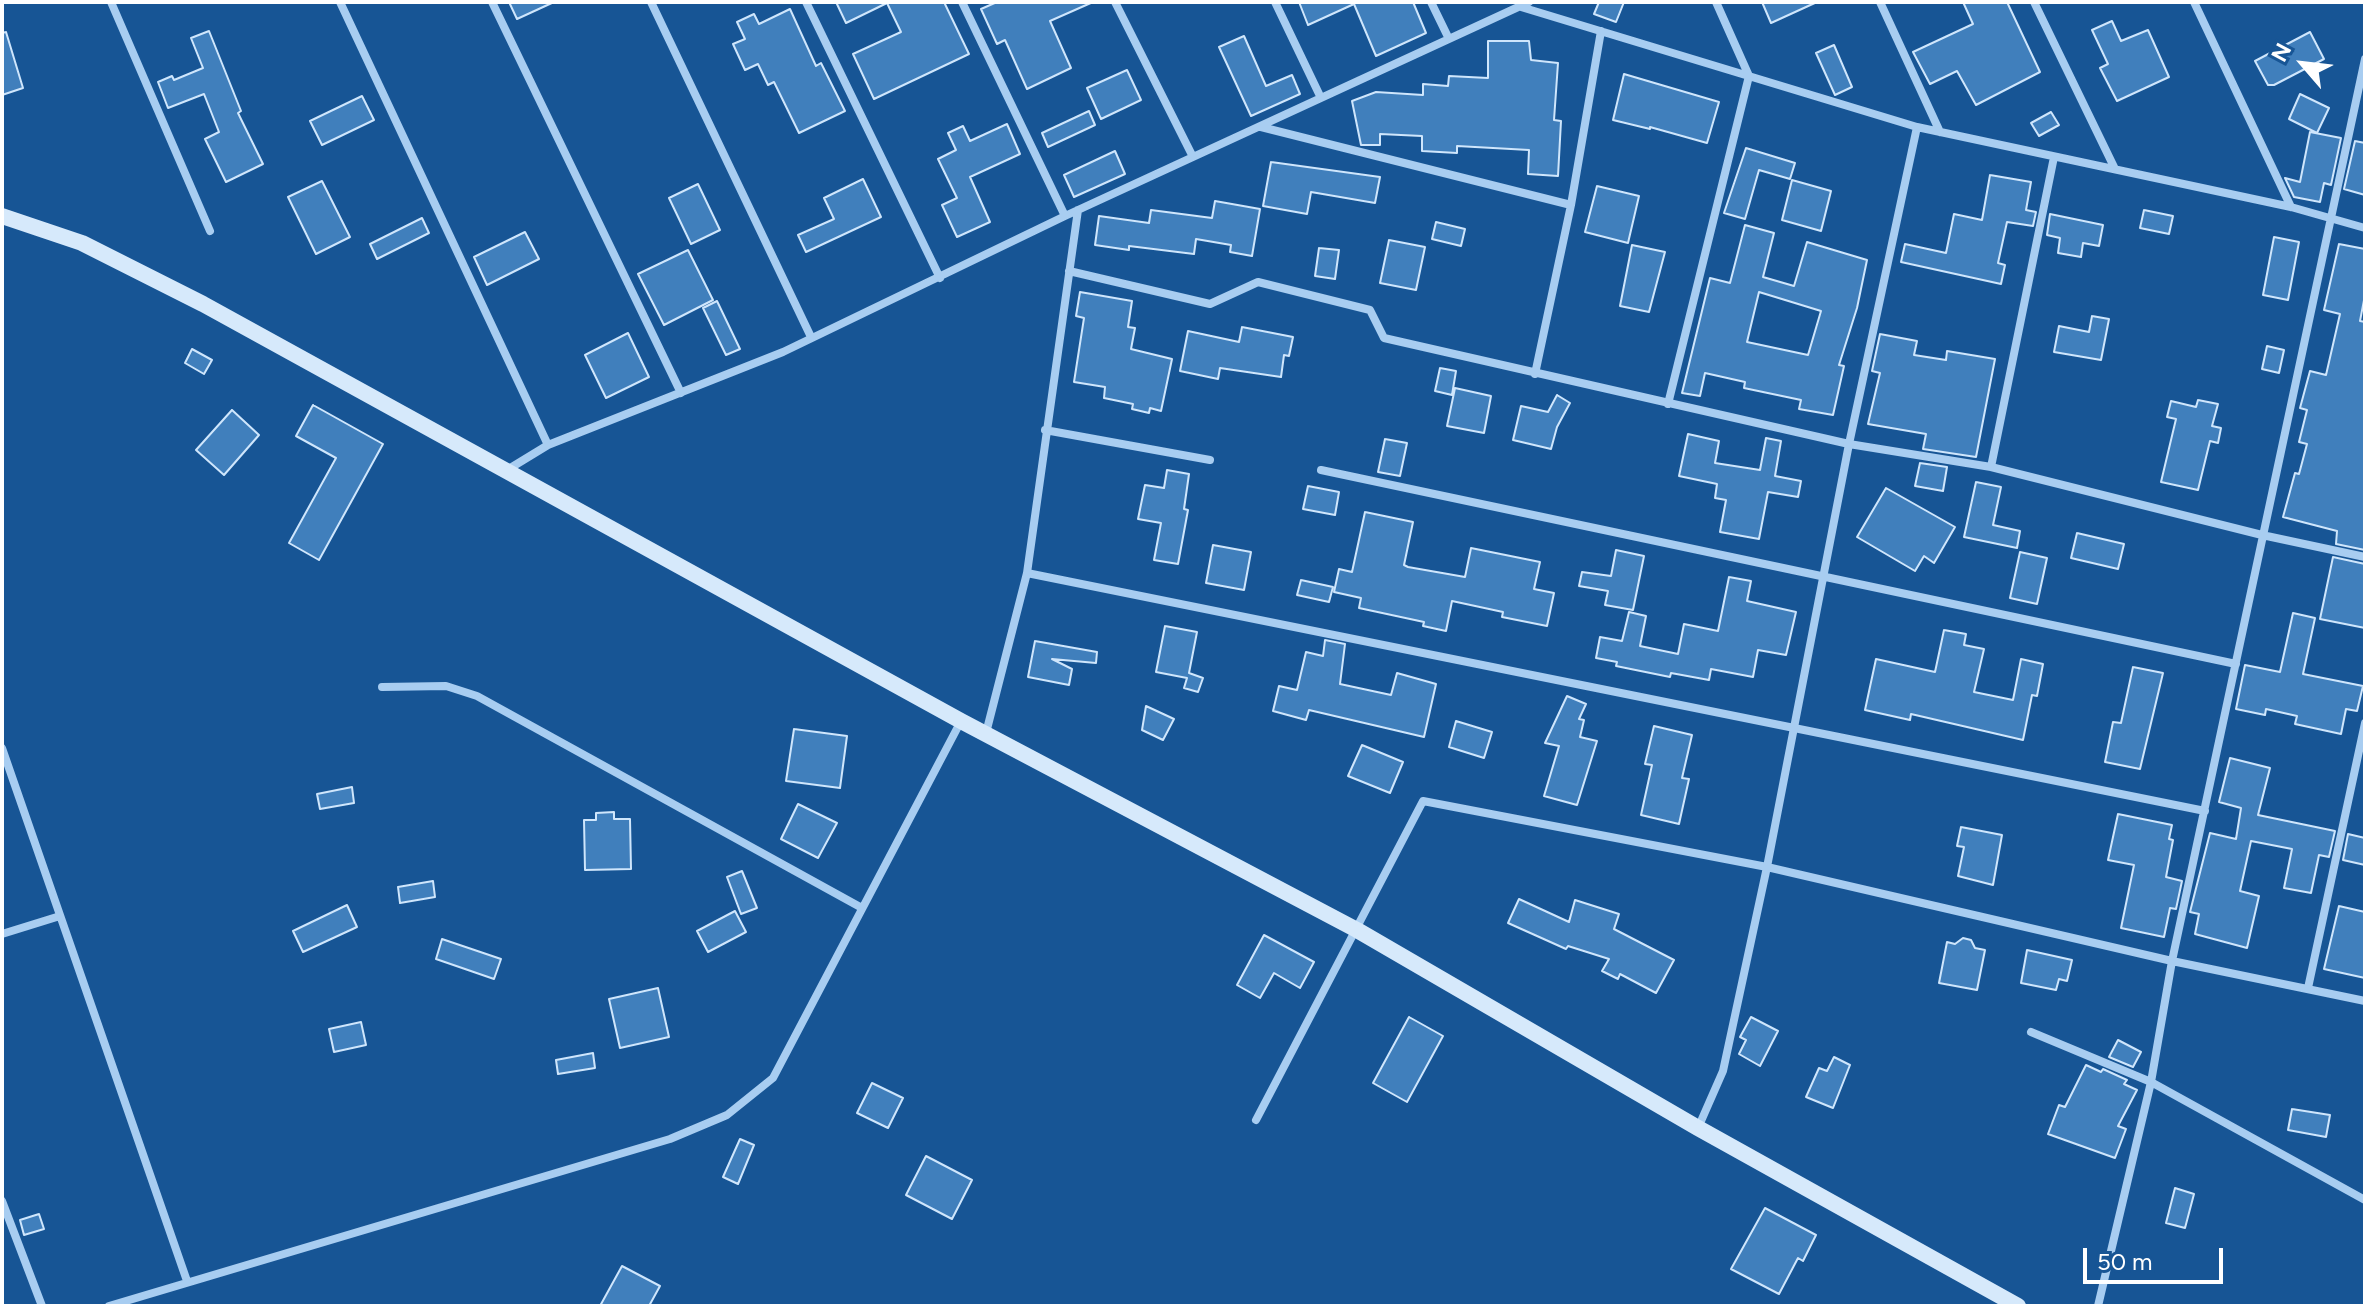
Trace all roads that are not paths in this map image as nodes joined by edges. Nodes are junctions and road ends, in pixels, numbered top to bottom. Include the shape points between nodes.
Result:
1 (111, 2) edge
2 (340, 2) edge
3 (492, 2) edge
4 (651, 2) edge
5 (806, 2) edge
6 (962, 2) edge
7 (1115, 2) edge
8 (1275, 2) edge
9 (1431, 2) edge
10 (1529, 2) edge
11 (1716, 2) edge
12 (1880, 2) edge
13 (2034, 2) edge
14 (2194, 2) edge
15 (1520, 6) junction
16 (1601, 31) junction
17 (1449, 39) junction
18 (2365, 59) edge
19 (1749, 76) junction
20 (1321, 98) junction
21 (1260, 126) junction
22 (1917, 127) junction
23 (1940, 132) junction
24 (1193, 157) junction
25 (2054, 157) junction
26 (2115, 169) junction
27 (1571, 205) junction
28 (2291, 207) junction
29 (1078, 210) junction
30 (2, 216) edge
31 (1065, 216) junction
32 (2331, 218) junction
33 (2365, 228) edge
34 (210, 231) dead end
35 (1069, 271) junction
36 (940, 278) junction
37 (811, 337) junction
38 (1535, 374) junction
39 (681, 393) junction
40 (1668, 404) junction
41 (1045, 430) junction
42 (1849, 444) junction
43 (548, 445) junction
44 (1210, 460) dead end
45 (1991, 467) junction
46 (1321, 470) dead end
47 (506, 471) junction
48 (2262, 535) junction
49 (2365, 557) edge
50 (1027, 573) junction
51 (1825, 577) junction
52 (2236, 664) junction
53 (382, 687) dead end
54 (961, 721) junction
55 (2365, 723) edge
56 (1796, 727) junction
57 (986, 734) junction
58 (2, 748) edge
59 (2205, 811) junction
60 (1767, 867) junction
61 (862, 908) junction
62 (60, 916) junction
63 (1357, 930) junction
64 (2, 934) edge
65 (2172, 961) junction
66 (2308, 988) junction
67 (2365, 1001) edge
68 (2031, 1032) dead end
69 (2151, 1082) junction
70 (1256, 1120) dead end
71 (1698, 1128) junction
72 (2365, 1200) edge
73 (2, 1201) edge
74 (187, 1281) junction
75 (42, 1306) edge
76 (109, 1306) edge
77 (2018, 1306) edge
78 (2098, 1306) edge

1 - 34 street
2 - 43 street
3 - 39 street
4 - 37 street
5 - 36 street
6 - 31 street
7 - 24 street
8 - 20 street
9 - 17 street
10 - 15 street
11 - 19 street
12 - 23 street
13 - 26 street
14 - 28 street
15 - 16 street
15 - 17 street
16 - 19 street
16 - 27 street
17 - 20 street
18 - 32 street
19 - 22 street
19 - 40 street
20 - 21 street
21 - 24 street
21 - 27 street
22 - 23 street
22 - 42 street
23 - 25 street
24 - 29 street
25 - 26 street
25 - 45 street
26 - 28 street
27 - 38 street
28 - 32 street
29 - 31 street
29 - 35 street
30 - 47 street via 82,243 163,283
31 - 36 street
32 - 33 street
32 - 48 street
35 - 38 street via 1210,304 1258,282 1370,310 1384,338
35 - 41 street
36 - 37 street
37 - 39 street
38 - 40 street
39 - 43 street
40 - 42 street
41 - 44 street
41 - 50 street
42 - 45 street
42 - 51 street
43 - 47 street
45 - 48 street
46 - 51 street
47 - 54 street
48 - 49 street
48 - 52 street
50 - 56 street
50 - 57 street
51 - 52 street
51 - 56 street
52 - 59 street
53 - 61 street via 446,686 477,696
54 - 57 street
54 - 61 street
55 - 66 street
56 - 59 street
56 - 60 street
57 - 63 street
58 - 62 street
59 - 65 street
60 - 63 street via 1423,801
60 - 65 street
60 - 71 street via 1723,1071
61 - 74 street via 773,1078 727,1115 670,1139
62 - 64 street
62 - 74 street
63 - 70 street
63 - 71 street
65 - 66 street
65 - 69 street
66 - 67 street
68 - 69 street
69 - 72 street
69 - 78 street
71 - 77 street
73 - 75 street
74 - 76 street

